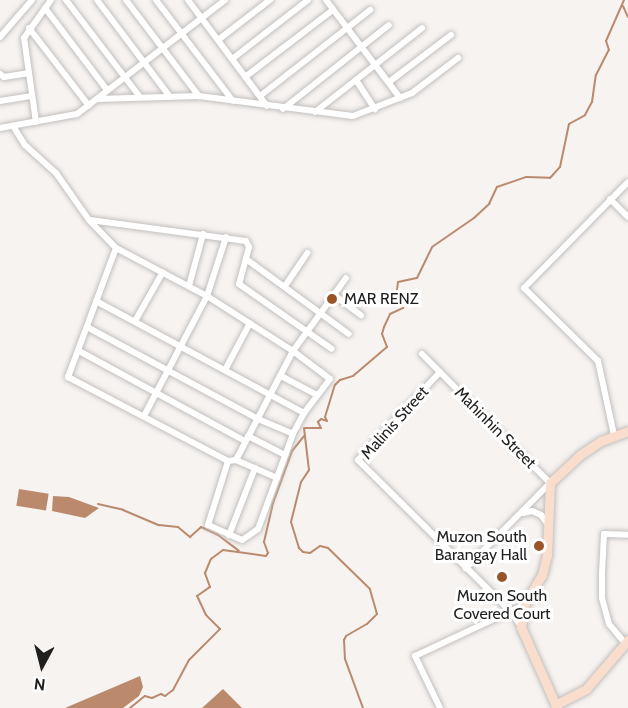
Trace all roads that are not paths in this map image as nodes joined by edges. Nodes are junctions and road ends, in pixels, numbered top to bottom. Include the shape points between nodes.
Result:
1 (32, 0) edge
2 (51, 0) edge
3 (66, 0) edge
4 (97, 0) edge
5 (126, 0) edge
6 (156, 0) edge
7 (189, 0) edge
8 (225, 0) edge
9 (270, 0) edge
10 (308, 0) edge
11 (326, 0) edge
12 (45, 8) junction
13 (333, 10) junction
14 (370, 10) dead end
15 (202, 18) junction
16 (389, 25) dead end
17 (29, 28) junction
18 (422, 28) dead end
19 (348, 29) junction
20 (181, 34) junction
21 (451, 35) dead end
22 (0, 37) edge
23 (218, 40) junction
24 (360, 46) junction
25 (162, 48) junction
26 (232, 58) junction
27 (459, 58) dead end
28 (145, 62) junction
29 (376, 65) junction
30 (28, 73) junction
31 (0, 74) edge
32 (125, 76) junction
33 (246, 77) junction
34 (356, 80) junction
35 (389, 82) junction
36 (107, 90) junction
37 (31, 96) junction
38 (199, 96) junction
39 (260, 96) junction
40 (140, 97) junction
41 (170, 97) junction
42 (400, 98) junction
43 (97, 99) junction
44 (0, 101) edge
45 (233, 101) junction
46 (88, 106) junction
47 (267, 106) junction
48 (282, 109) junction
49 (375, 109) junction
50 (315, 112) junction
51 (36, 122) junction
52 (13, 126) junction
53 (0, 128) edge
54 (628, 182) edge
55 (610, 199) junction
56 (628, 217) edge
57 (89, 220) junction
58 (203, 234) junction
59 (226, 237) junction
60 (116, 248) junction
61 (307, 253) dead end
62 (246, 259) junction
63 (163, 272) junction
64 (346, 278) dead end
65 (189, 286) junction
66 (285, 286) junction
67 (334, 295) junction
68 (207, 296) junction
69 (96, 301) junction
70 (322, 312) junction
71 (361, 315) dead end
72 (135, 321) junction
73 (250, 323) junction
74 (87, 327) junction
75 (308, 331) junction
76 (349, 334) dead end
77 (180, 345) junction
78 (332, 349) dead end
79 (79, 351) junction
80 (293, 351) junction
81 (422, 354) dead end
82 (168, 370) junction
83 (225, 370) junction
84 (440, 372) junction
85 (281, 376) junction
86 (156, 393) junction
87 (272, 395) junction
88 (317, 395) junction
89 (304, 413) junction
90 (144, 416) junction
91 (258, 419) junction
92 (628, 430) edge
93 (293, 434) junction
94 (614, 435) junction
95 (247, 438) junction
96 (285, 455) junction
97 (236, 460) junction
98 (228, 461) junction
99 (255, 468) junction
100 (277, 478) junction
101 (550, 483) junction
102 (523, 513) junction
103 (549, 532) junction
104 (230, 535) junction
105 (628, 535) edge
106 (466, 568) junction
107 (524, 604) junction
108 (508, 610) junction
109 (522, 627) junction
110 (627, 642) edge
111 (554, 707) edge
112 (440, 708) edge

1 - 22 street
2 - 12 street
3 - 32 street
4 - 28 street
5 - 25 street
6 - 20 street
7 - 15 street
8 - 15 street
9 - 23 street
10 - 26 street
11 - 13 street
12 - 17 street
12 - 36 street
13 - 19 street
13 - 33 street
14 - 19 street
15 - 20 street
15 - 23 street
16 - 24 street
17 - 30 street via 24,38
17 - 46 street
18 - 29 street
19 - 24 street
19 - 39 street
20 - 25 street
20 - 45 street
21 - 35 street
23 - 26 street
24 - 29 street
24 - 48 street
25 - 28 street
25 - 38 street
26 - 33 street
27 - 42 street
28 - 32 street
28 - 41 street
29 - 34 street
29 - 35 street
30 - 31 street via 4,77
30 - 37 street
32 - 36 street
32 - 40 street
33 - 39 street
34 - 49 street
34 - 50 street
35 - 42 street
36 - 43 street
37 - 44 street
37 - 51 street
38 - 41 street
38 - 45 street
39 - 47 street
40 - 41 street
40 - 43 street
42 - 49 street
43 - 46 street
45 - 47 street
46 - 51 street via 67,117
47 - 48 street
48 - 50 street
49 - 50 street via 353,116
51 - 52 street
52 - 53 street
52 - 57 street via 25,145 62,180
54 - 55 street
55 - 56 street
55 - 94 street via 524,288 598,361
57 - 58 street
57 - 60 street
58 - 59 street
58 - 65 street
59 - 62 street via 248,243
59 - 68 street
60 - 63 street
60 - 69 street
61 - 66 street
62 - 66 street
62 - 75 street via 239,281 242,287
63 - 65 street
63 - 72 street
64 - 67 street
65 - 68 street
66 - 70 street
67 - 70 street
67 - 71 street
68 - 73 street
68 - 77 street
69 - 72 street
69 - 74 street
70 - 75 street
70 - 76 street
72 - 77 street
73 - 80 street
73 - 83 street
74 - 79 street
74 - 82 street
75 - 78 street
75 - 80 street
77 - 82 street
77 - 83 street
79 - 86 street
79 - 90 street via 68,377
80 - 85 street
80 - 88 street via 330,379
81 - 84 street, Mahinhin Street
82 - 86 street
82 - 91 street
83 - 87 street
84 - 101 street, Mahinhin Street
84 - 106 street, Malinis Street via 358,460
85 - 87 street
85 - 88 street
86 - 90 street
86 - 95 street
87 - 89 street
87 - 91 street
88 - 89 street
89 - 93 street
90 - 98 street
91 - 93 street
91 - 95 street
92 - 94 street
93 - 96 street
94 - 101 street via 580,454
95 - 96 street
95 - 97 street
96 - 100 street
97 - 98 street
97 - 99 street
98 - 104 street via 208,525
99 - 100 street
99 - 104 street
100 - 104 street via 258,529 242,540
101 - 102 street
101 - 103 street
102 - 103 street via 541,515
102 - 106 street
103 - 107 street via 544,568
105 - 110 street via 604,534 602,581 609,624
106 - 108 street, Malinis Street
107 - 108 street via 516,611
107 - 109 street
108 - 109 street, Malinis Street
108 - 112 street via 415,656
109 - 111 street
110 - 111 street via 586,688

